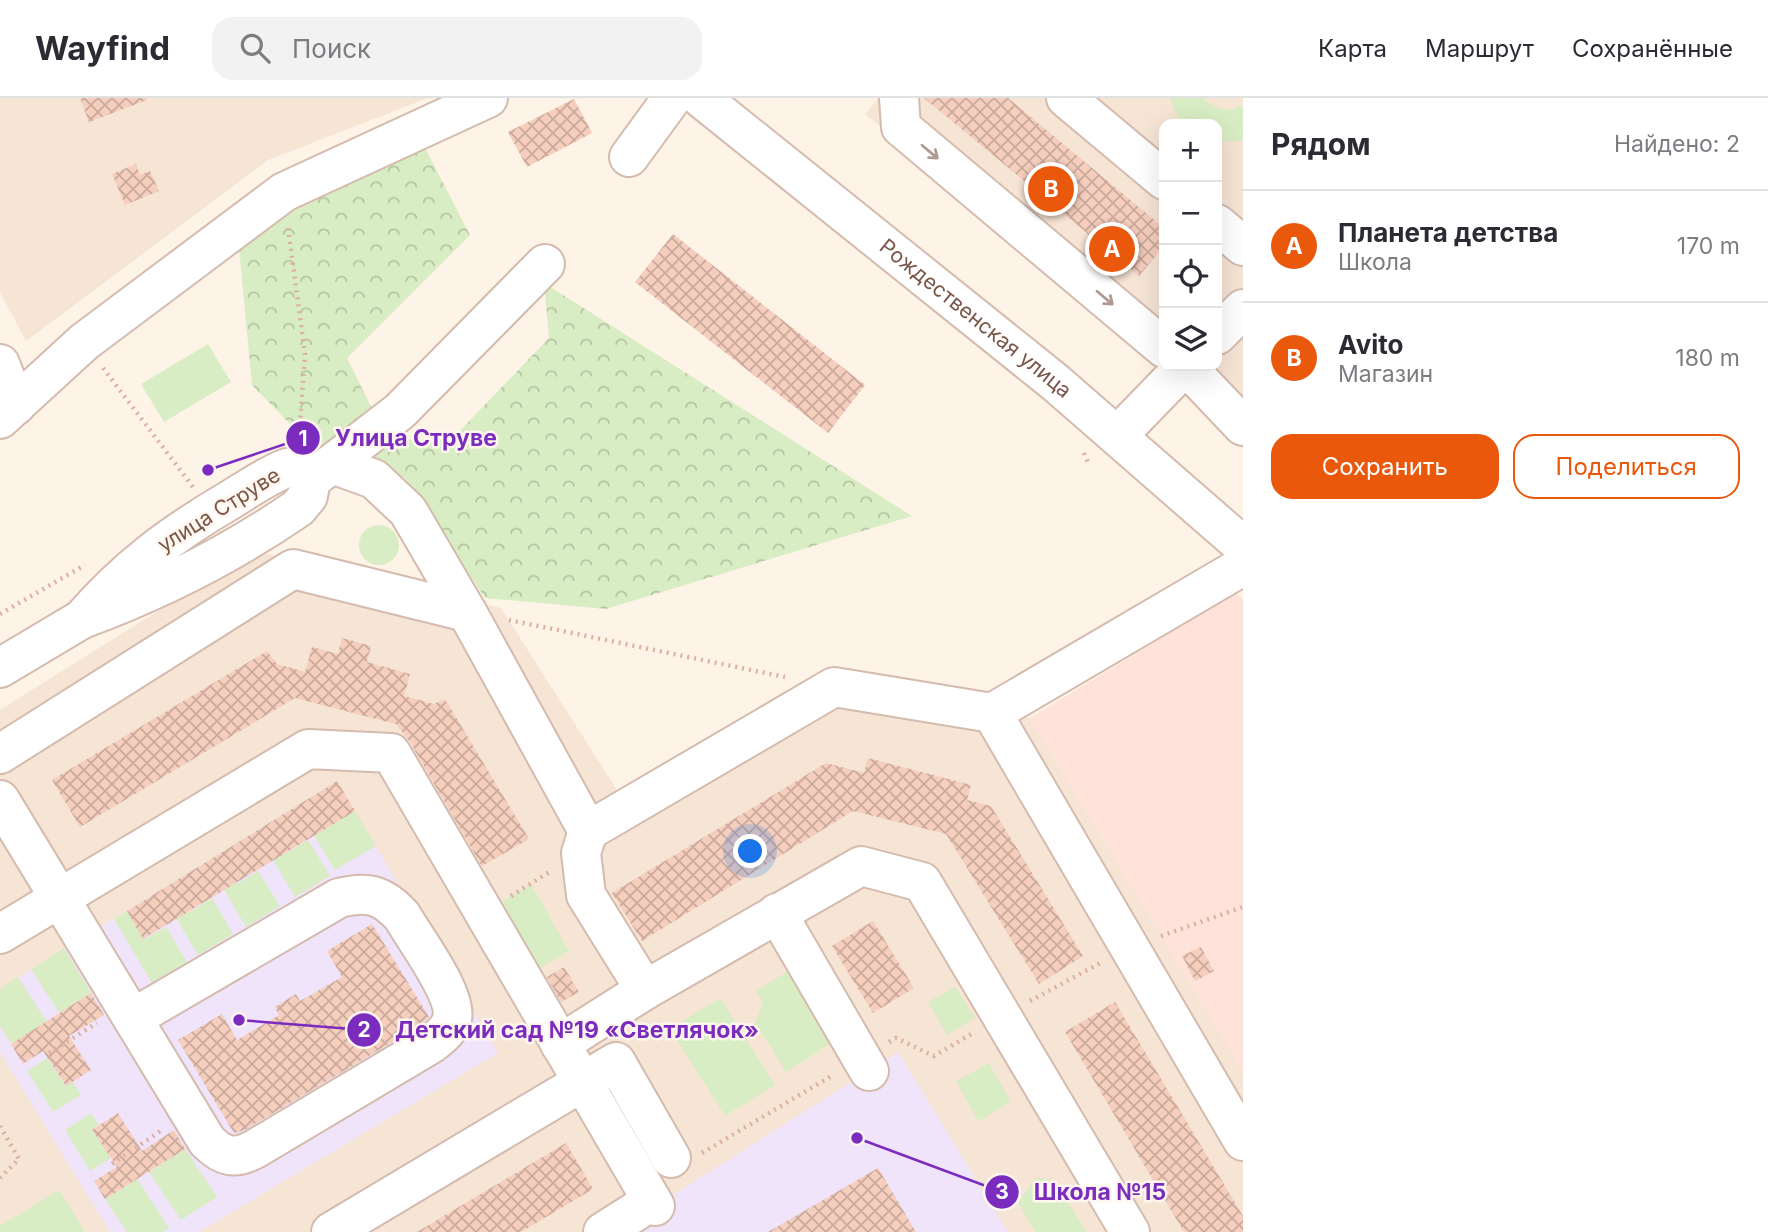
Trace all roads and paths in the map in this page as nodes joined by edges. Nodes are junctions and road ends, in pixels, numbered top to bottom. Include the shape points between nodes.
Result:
1 (488, 98) edge
2 (672, 98) edge
3 (701, 98) edge
4 (899, 98) edge
5 (1066, 98) edge
6 (629, 157) dead end
7 (1159, 176) edge
8 (284, 192) junction
9 (1222, 228) edge
10 (1243, 246) edge
11 (545, 264) dead end
12 (1243, 309) edge
13 (1222, 330) edge
14 (84, 342) junction
15 (1159, 344) edge
16 (0, 364) edge
17 (1180, 371) edge
18 (1190, 371) edge
19 (8, 412) edge
20 (1243, 426) edge
21 (1118, 435) junction
22 (299, 438) dead end
23 (322, 472) junction
24 (213, 510) junction
25 (1243, 546) edge
26 (1243, 566) edge
27 (467, 611) junction
28 (82, 619) junction
29 (0, 668) edge
30 (834, 687) junction
31 (992, 713) junction
32 (0, 754) edge
33 (0, 800) edge
34 (584, 842) junction
35 (472, 892) junction
36 (60, 898) junction
37 (1243, 908) edge
38 (778, 914) junction
39 (0, 933) edge
40 (1130, 948) junction
41 (645, 990) junction
42 (129, 1012) junction
43 (1002, 1016) junction
44 (560, 1044) junction
45 (49, 1053) dead end
46 (865, 1064) junction
47 (583, 1082) junction
48 (189, 1112) junction
49 (0, 1126) edge
50 (1243, 1141) edge
51 (686, 1156) joint
52 (112, 1164) dead end
53 (0, 1178) edge
54 (331, 1232) edge
55 (603, 1232) edge
56 (1130, 1232) edge

1 - 8 street
2 - 6 street
3 - 21 street, Рождественская улица
4 -> 15 street via 901,127
5 - 7 street
8 - 14 street
8 - 22 path via 305,354
9 - 10 street
11 - 23 street via 400,411
12 - 13 street
14 - 19 street
14 - 24 path
16 - 19 street
17 - 21 street
18 - 20 street
21 - 25 street, Рождественская улица
23 - 24 street, улица Струве via 287,468
23 - 27 street via 374,479 408,511
23 - 28 street, улица Струве via 291,513 168,584
24 - 28 street, улица Струве via 140,561
26 - 31 street
27 - 30 path
27 - 32 street via 293,569
27 - 34 street
28 - 29 street, улица Струве
30 - 31 street
30 - 34 street
31 - 40 street
33 - 36 street
34 - 35 path via 500,903
34 - 41 street via 586,895
35 - 36 street via 391,753 308,749
35 - 44 street
36 - 39 street
36 - 42 street
37 - 40 path
38 - 41 street
38 - 43 street via 861,866 922,882
38 - 46 street
40 - 43 path
40 - 50 street
41 - 44 street
42 - 45 path
42 - 48 street
42 - 48 street via 338,898 352,895 380,897 393,906 448,993 453,1016 442,1036 242,1156 218,1152
43 - 46 path via 934,1056 896,1038
43 - 56 street
44 - 47 street
46 - 51 path
47 - 51 street via 616,1062
47 - 54 street
47 - 55 street via 653,1204
48 - 52 path
49 - 53 path via 19,1159

